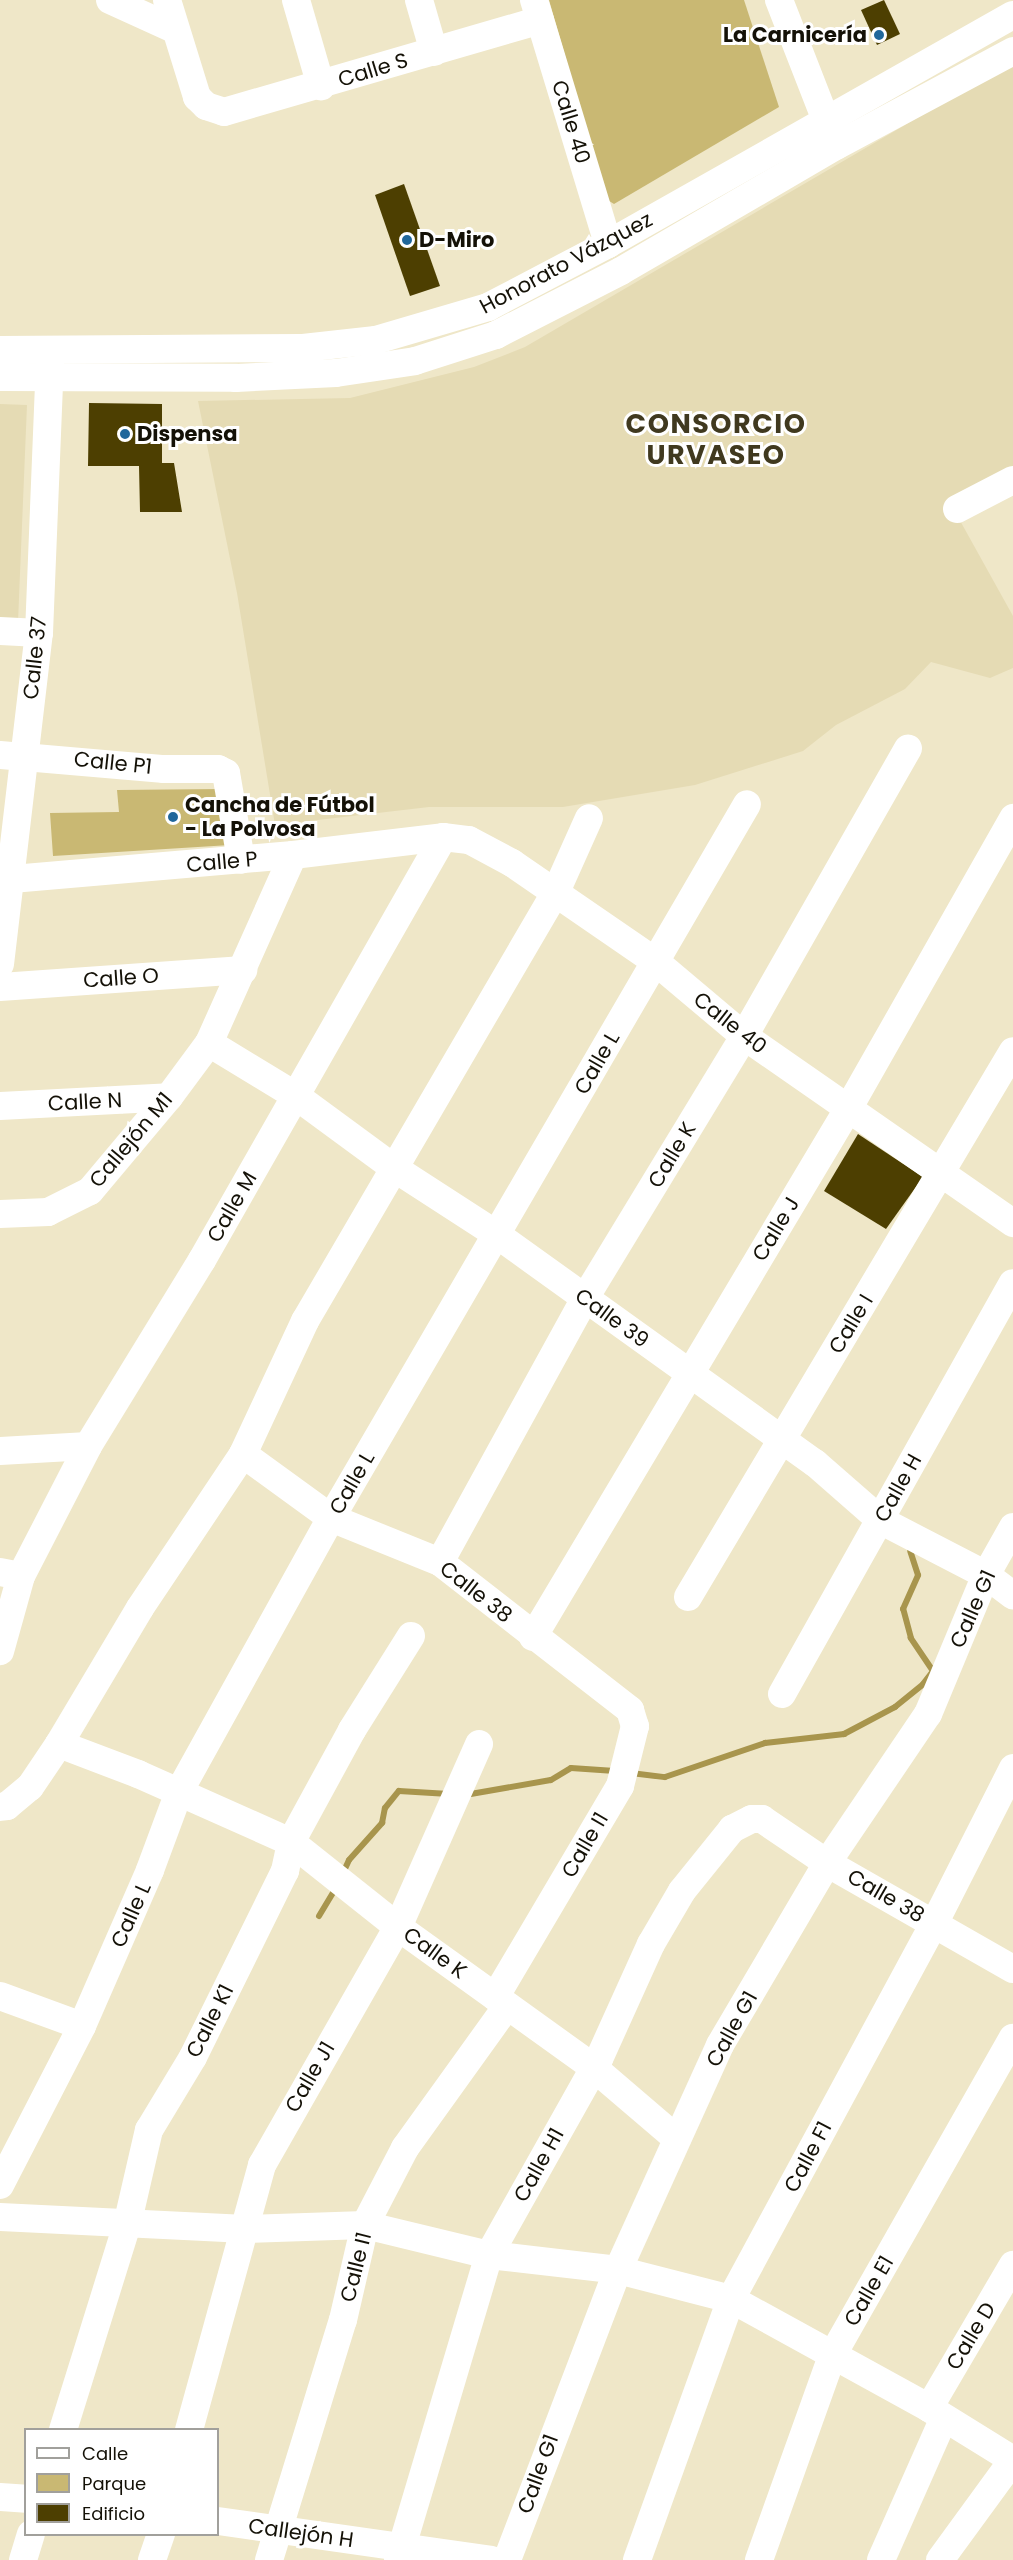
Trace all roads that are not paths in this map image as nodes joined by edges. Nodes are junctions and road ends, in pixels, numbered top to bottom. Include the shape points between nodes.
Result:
1 (110, 0) edge
2 (167, 0) edge
3 (296, 0) edge
4 (419, 0) edge
5 (779, 0) edge
6 (537, 10) edge
7 (1013, 15) edge
8 (174, 29) junction
9 (1013, 51) edge
10 (434, 52) junction
11 (321, 86) junction
12 (824, 119) junction
13 (836, 146) junction
14 (608, 244) junction
15 (0, 350) edge
16 (50, 363) junction
17 (0, 377) edge
18 (1013, 480) edge
19 (957, 509) dead end
20 (0, 631) edge
21 (39, 633) junction
22 (908, 749) dead end
23 (12, 756) edge
24 (747, 804) dead end
25 (589, 818) dead end
26 (1013, 818) edge
27 (443, 837) junction
28 (293, 855) junction
29 (241, 860) junction
30 (4, 880) edge
31 (555, 894) junction
32 (656, 962) junction
33 (0, 964) edge
34 (243, 970) junction
35 (0, 987) edge
36 (744, 1036) junction
37 (209, 1043) junction
38 (1013, 1051) edge
39 (296, 1096) junction
40 (169, 1097) junction
41 (0, 1106) edge
42 (848, 1109) junction
43 (394, 1168) junction
44 (941, 1173) junction
45 (0, 1214) edge
46 (1013, 1223) edge
47 (496, 1234) junction
48 (1013, 1283) edge
49 (585, 1298) junction
50 (689, 1372) junction
51 (782, 1440) junction
52 (88, 1446) junction
53 (0, 1450) edge
54 (243, 1454) junction
55 (331, 1518) junction
56 (880, 1520) junction
57 (1013, 1527) edge
58 (440, 1562) junction
59 (11, 1574) edge
60 (986, 1575) junction
61 (1013, 1594) edge
62 (688, 1597) dead end
63 (411, 1635) dead end
64 (534, 1637) junction
65 (0, 1651) edge
66 (782, 1694) dead end
67 (59, 1744) junction
68 (479, 1744) dead end
69 (1013, 1768) edge
70 (620, 1786) joint
71 (179, 1792) junction
72 (0, 1807) edge
73 (762, 1820) joint
74 (291, 1842) junction
75 (827, 1863) junction
76 (934, 1924) junction
77 (399, 1927) junction
78 (1013, 1969) edge
79 (0, 1995) edge
80 (501, 2001) junction
81 (82, 2026) junction
82 (1013, 2038) edge
83 (594, 2068) junction
84 (677, 2139) junction
85 (0, 2185) edge
86 (0, 2217) edge
87 (127, 2225) junction
88 (365, 2225) junction
89 (246, 2229) junction
90 (489, 2255) junction
91 (1013, 2265) edge
92 (618, 2270) junction
93 (731, 2299) junction
94 (832, 2356) junction
95 (936, 2413) junction
96 (64, 2428) edge
97 (190, 2428) edge
98 (1013, 2460) edge
99 (0, 2497) edge
100 (24, 2499) edge
101 (219, 2521) edge
102 (280, 2529) junction
103 (31, 2536) edge
104 (161, 2536) edge
105 (400, 2554) edge
106 (23, 2560) edge
107 (152, 2560) edge
108 (269, 2560) edge
109 (491, 2560) edge
110 (507, 2560) edge
111 (637, 2560) edge
112 (759, 2560) edge
113 (881, 2560) edge
114 (940, 2560) edge

1 - 8 street
2 - 8 street
3 - 11 street
4 - 10 street
5 - 12 street
6 - 10 street, Calle S
6 - 14 street, Calle 40
7 - 12 street, Honorato Vázquez
8 - 11 street, Calle S via 197,97 206,106 224,112
9 - 13 street, Honorato Vázquez
10 - 11 street, Calle S
12 - 13 street
12 - 14 street, Honorato Vázquez
13 - 16 street, Honorato Vázquez via 621,271 496,335 415,361 336,373 258,377
14 - 16 street, Honorato Vázquez via 488,307 376,340
15 - 16 street, Honorato Vázquez
16 - 17 street, Honorato Vázquez
16 - 21 street, Calle 37
18 - 19 street
20 - 21 street
21 - 23 street, Calle 37
22 - 36 street, Calle K
23 - 29 street, Calle P1 via 164,769 218,769 226,773
23 - 30 street, Calle 37
24 - 32 street, Calle L
25 - 31 street
26 - 42 street, Calle J
27 - 28 street, Calle P
27 - 31 street, Calle 40 via 469,840 513,863
27 - 39 street, Calle M
28 - 29 street, Calle P
28 - 34 street, Callejón M1
29 - 30 street, Calle P
30 - 33 street, Calle 37
31 - 32 street, Calle 40
31 - 43 street
32 - 36 street, Calle 40
32 - 47 street, Calle L
34 - 35 street, Calle O
34 - 37 street, Callejón M1
36 - 42 street, Calle 40
36 - 49 street, Calle K
37 - 39 street, Calle 39
37 - 40 street, Callejón M1
38 - 44 street, Calle I
39 - 43 street, Calle 39
39 - 52 street, Calle M
40 - 41 street, Calle N
40 - 45 street, Callejón M1 via 90,1191 48,1212
42 - 44 street, Calle 40
42 - 50 street, Calle J
43 - 47 street, Calle 39
43 - 54 street via 305,1320
44 - 46 street, Calle 40
44 - 51 street, Calle I
47 - 49 street, Calle 39
47 - 55 street, Calle L
48 - 56 street, Calle H
49 - 50 street, Calle 39
49 - 58 street, Calle K
50 - 51 street, Calle 39
50 - 64 street, Calle J
51 - 56 street, Calle 39
51 - 62 street, Calle I
52 - 53 street
52 - 59 street, Calle M
54 - 55 street, Calle 38
54 - 67 street via 140,1608
55 - 58 street, Calle 38
55 - 71 street, Calle L
56 - 60 street, Calle 39
56 - 66 street, Calle H
57 - 60 street, Calle G1
58 - 64 street, Calle 38
59 - 65 street, Calle M
60 - 61 street, Calle 39
60 - 75 street, Calle G1 via 928,1714
63 - 74 street, Calle K1 via 352,1730
64 - 70 street, Calle 38 via 630,1710 635,1726
67 - 71 street, Calle K
67 - 72 street via 30,1787 7,1806
68 - 77 street, Calle J1
69 - 76 street, Calle F1
70 - 80 street, Calle I1
71 - 74 street, Calle K
71 - 81 street, Calle L via 150,1870
73 - 75 street, Calle 38
73 - 83 street, Calle H1 via 752,1819 732,1830 682,1891 651,1944
74 - 77 street, Calle K
74 - 87 street, Calle K1 via 285,1871 275,1892 193,2057 149,2130
75 - 76 street, Calle 38
75 - 84 street, Calle G1 via 720,2045
76 - 78 street, Calle 38
76 - 93 street, Calle F1
77 - 80 street, Calle K
77 - 89 street, Calle J1 via 262,2165
79 - 81 street
80 - 83 street, Calle K
80 - 88 street, Calle I1 via 405,2148
81 - 85 street, Calle L
82 - 94 street, Calle E1
83 - 84 street, Calle K
83 - 90 street, Calle H1
84 - 92 street, Calle G1
86 - 87 street
87 - 89 street via 158,2222
87 - 96 street, Calle K1
88 - 89 street
88 - 90 street
88 - 102 street, Calle I1 via 343,2320
89 - 97 street, Calle J1
90 - 92 street
90 - 105 street, Calle H1
91 - 95 street, Calle D
92 - 93 street
92 - 110 street, Calle G1
93 - 94 street
93 - 111 street, Calle F1
94 - 95 street
94 - 112 street, Calle E1
95 - 98 street
95 - 113 street, Calle D
98 - 114 street
99 - 100 street
101 - 102 street, Callejón H
102 - 105 street, Callejón H
102 - 108 street, Calle I1
103 - 106 street
104 - 107 street
105 - 109 street, Callejón H

